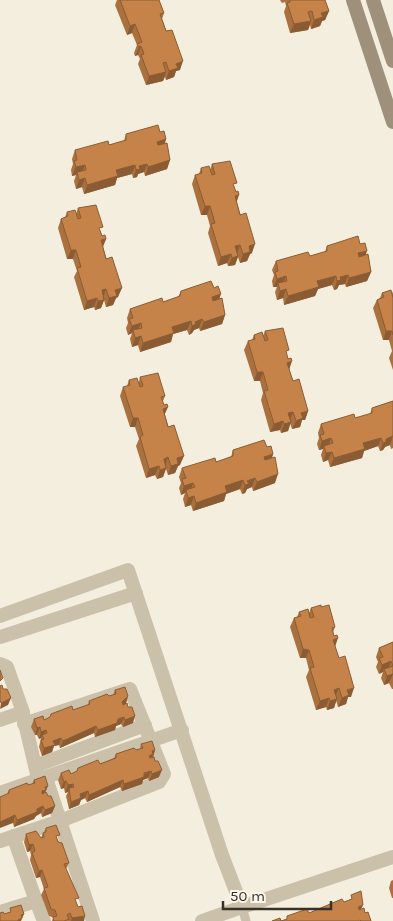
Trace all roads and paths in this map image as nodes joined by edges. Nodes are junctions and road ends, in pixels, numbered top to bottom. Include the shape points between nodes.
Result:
1 (353, 0) edge
2 (373, 0) edge
3 (393, 61) edge
4 (393, 122) edge
5 (136, 593) junction
6 (0, 616) edge
7 (0, 637) edge
8 (0, 664) edge
9 (23, 718) junction
10 (0, 720) edge
11 (145, 725) junction
12 (182, 730) junction
13 (152, 742) junction
14 (35, 766) junction
15 (43, 779) junction
16 (0, 793) edge
17 (60, 820) junction
18 (7, 838) edge
19 (393, 857) edge
20 (36, 901) junction
21 (242, 907) junction
22 (0, 912) edge
23 (44, 921) edge
24 (93, 921) edge
25 (202, 921) edge
26 (246, 921) edge

1 - 4 main road
2 - 3 main road
5 - 6 street via 128,570
5 - 7 street
5 - 12 street
8 - 9 street via 7,667
9 - 10 street
9 - 11 street via 130,689
9 - 14 street
11 - 13 street
11 - 14 street
12 - 13 street
12 - 21 street
13 - 15 street
13 - 17 street via 164,774 162,780
14 - 15 street
15 - 16 street
15 - 17 street
17 - 18 street
17 - 24 street
18 - 20 street
19 - 21 street
20 - 22 street
20 - 23 street
21 - 25 street
21 - 26 lane

